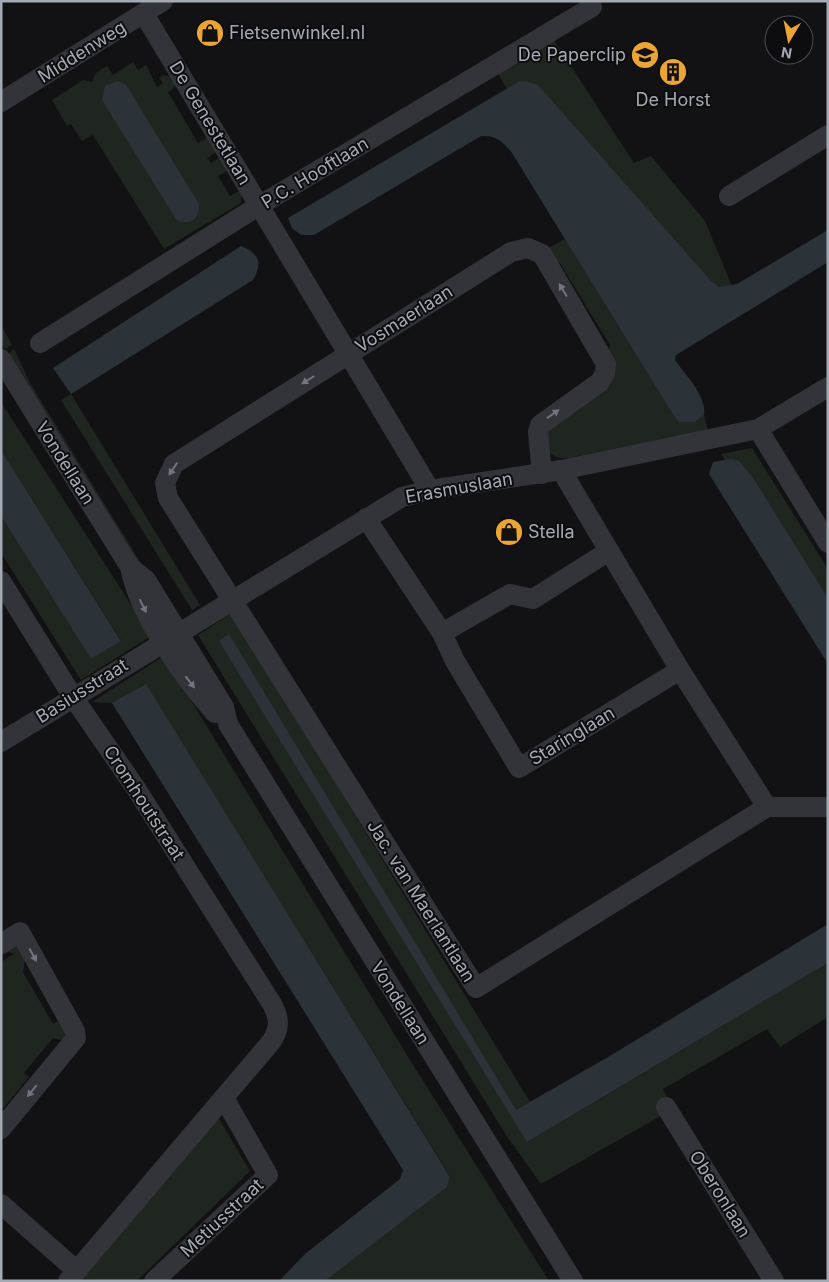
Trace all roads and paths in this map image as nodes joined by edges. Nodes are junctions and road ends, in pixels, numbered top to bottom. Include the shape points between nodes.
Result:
1 (164, 1) edge
2 (591, 4) edge
3 (144, 14) junction
4 (1, 102) edge
5 (828, 135) edge
6 (729, 196) dead end
7 (260, 206) junction
8 (40, 343) dead end
9 (349, 354) junction
10 (1, 359) edge
11 (828, 387) edge
12 (758, 429) junction
13 (552, 472) junction
14 (430, 490) junction
15 (366, 518) junction
16 (828, 543) edge
17 (609, 551) junction
18 (1, 581) edge
19 (232, 601) junction
20 (442, 633) junction
21 (171, 637) junction
22 (680, 670) junction
23 (72, 696) junction
24 (1, 742) edge
25 (767, 807) junction
26 (828, 807) edge
27 (1, 944) edge
28 (224, 1098) junction
29 (666, 1106) dead end
30 (1, 1130) edge
31 (1, 1204) edge
32 (72, 1276) edge
33 (154, 1281) edge
34 (573, 1281) edge
35 (774, 1281) edge

1 - 3 street, Middenweg
2 - 7 street, P.C. Hooftlaan
3 - 4 street, Middenweg
3 - 7 street, De Genestetlaan
5 - 6 street
7 - 8 street, P.C. Hooftlaan
7 - 9 street, De Genestetlaan
13 -> 9 street, Vosmaerlaan via 538,432 540,425 600,382 606,364 547,263 536,250 528,248 511,252
9 - 14 street, De Genestetlaan
9 -> 19 street, Vosmaerlaan via 174,464 165,483 168,498
10 - 21 street, Vondellaan via 130,567 134,587 147,615
11 - 12 street, Erasmuslaan
12 - 13 street, Erasmuslaan
12 - 16 street
13 - 14 street, Erasmuslaan
13 - 17 street
14 - 15 street, Erasmuslaan via 402,497
15 - 19 street, Erasmuslaan
15 - 20 street, Staringlaan
17 - 20 street via 533,599 510,594
17 - 22 street
18 - 23 street, Cromhoutstraat
19 - 21 street, Erasmuslaan
19 - 25 street, Jac. van Maerlantlaan via 476,988
20 - 22 street, Staringlaan via 455,662 519,768
21 - 23 street, Basiusstraat
21 - 34 street, Vondellaan via 183,672 214,712 228,724
22 - 25 street
23 - 24 street, Basiusstraat
23 - 28 street, Cromhoutstraat via 137,790 272,1004 278,1028 271,1042
25 - 26 street
27 -> 30 street via 20,932 76,1038
28 - 32 street
28 - 33 street, Metiusstraat via 268,1175
29 - 35 street, Oberonlaan
31 - 32 street

